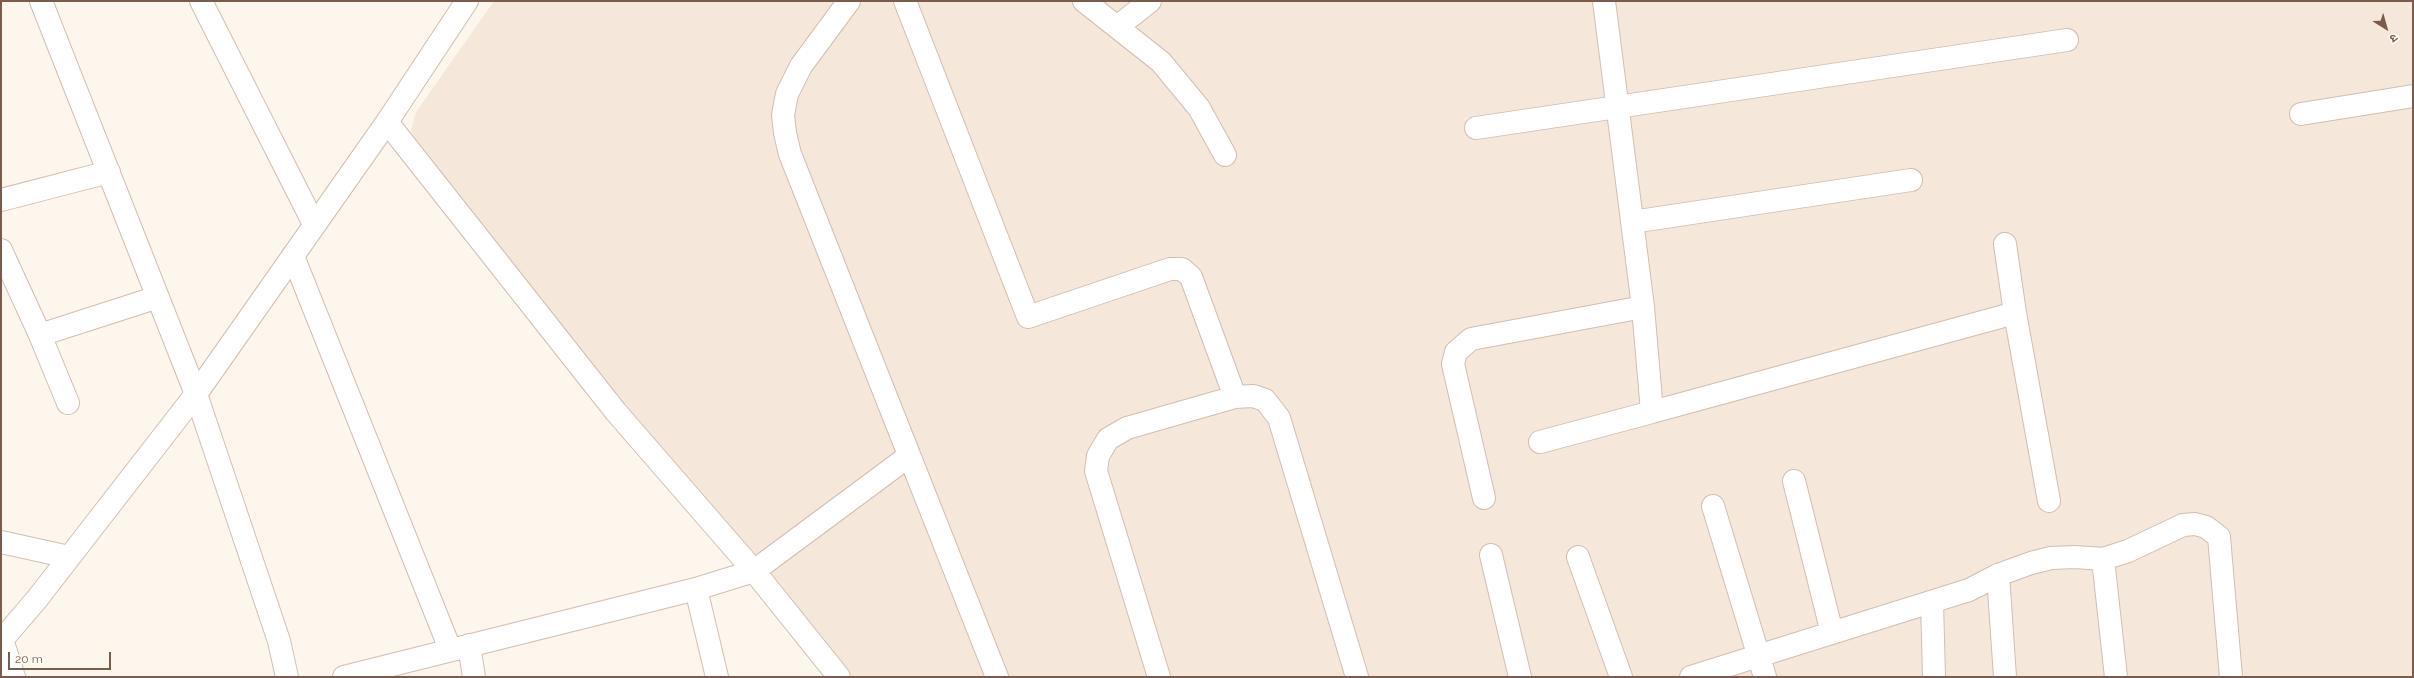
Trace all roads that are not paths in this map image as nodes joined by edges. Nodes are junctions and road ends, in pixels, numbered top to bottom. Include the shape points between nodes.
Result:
1 (41, 1) edge
2 (201, 1) edge
3 (467, 1) edge
4 (849, 1) edge
5 (905, 1) edge
6 (1084, 1) edge
7 (1150, 1) edge
8 (1604, 1) edge
9 (1117, 27) junction
10 (2067, 40) dead end
11 (2413, 96) edge
12 (1618, 107) junction
13 (2301, 114) dead end
14 (387, 122) junction
15 (1476, 128) dead end
16 (1225, 155) dead end
17 (109, 172) junction
18 (1911, 180) dead end
19 (1, 200) edge
20 (1632, 222) junction
21 (314, 224) junction
22 (2005, 244) dead end
23 (1, 250) edge
24 (292, 256) junction
25 (158, 297) junction
26 (1643, 307) junction
27 (2015, 313) junction
28 (40, 335) junction
29 (196, 394) junction
30 (1235, 397) junction
31 (68, 403) dead end
32 (1652, 412) junction
33 (1540, 442) dead end
34 (909, 456) junction
35 (1794, 481) dead end
36 (1484, 498) dead end
37 (2049, 501) dead end
38 (1713, 506) dead end
39 (1, 542) edge
40 (1490, 555) dead end
41 (69, 557) junction
42 (1578, 557) dead end
43 (2103, 560) junction
44 (754, 571) junction
45 (1998, 575) junction
46 (696, 589) junction
47 (1932, 602) junction
48 (1832, 633) junction
49 (2, 640) edge
50 (460, 647) junction
51 (1760, 656) junction
52 (14, 677) edge
53 (287, 677) edge
54 (344, 677) edge
55 (474, 677) edge
56 (717, 677) edge
57 (840, 677) edge
58 (997, 677) edge
59 (1159, 677) edge
60 (1357, 677) edge
61 (1520, 677) edge
62 (1621, 677) edge
63 (1691, 677) edge
64 (1765, 677) edge
65 (1934, 677) edge
66 (2005, 677) edge
67 (2116, 677) edge
68 (2231, 677) edge

1 - 17 street
2 - 21 street
3 - 14 street
4 - 34 street via 800,66 786,94 783,115 790,154
5 - 30 street via 1028,317 1170,269 1182,270 1190,277
6 - 9 street
7 - 9 street
8 - 12 street
9 - 16 street via 1160,62 1183,86 1199,108
10 - 12 street
11 - 13 street
12 - 15 street
12 - 20 street
14 - 21 street
14 - 44 street via 616,412
17 - 19 street
17 - 25 street
18 - 20 street
20 - 26 street
21 - 24 street
22 - 27 street
23 - 28 street
24 - 29 street
24 - 50 street
25 - 28 street
25 - 29 street
26 - 32 street
26 - 36 street via 1471,339 1456,352 1453,364
27 - 32 street
27 - 37 street
28 - 31 street
29 - 41 street
29 - 53 street via 279,641
30 - 59 street via 1127,428 1108,439 1098,456 1096,471
30 - 60 street via 1253,396 1266,400 1279,418
32 - 33 street
34 - 44 street
34 - 58 street
35 - 48 street
38 - 51 street
39 - 41 street
40 - 61 street
41 - 49 street
42 - 62 street
43 - 45 street via 2051,558
43 - 67 street
43 - 68 street via 2183,525 2195,524 2206,527 2219,537
44 - 46 street
44 - 57 street
45 - 47 street via 1969,590
45 - 66 street
46 - 50 street
46 - 56 street
47 - 48 street
47 - 65 street
48 - 51 street
49 - 52 street
50 - 54 street
50 - 55 street
51 - 63 street
51 - 64 street

